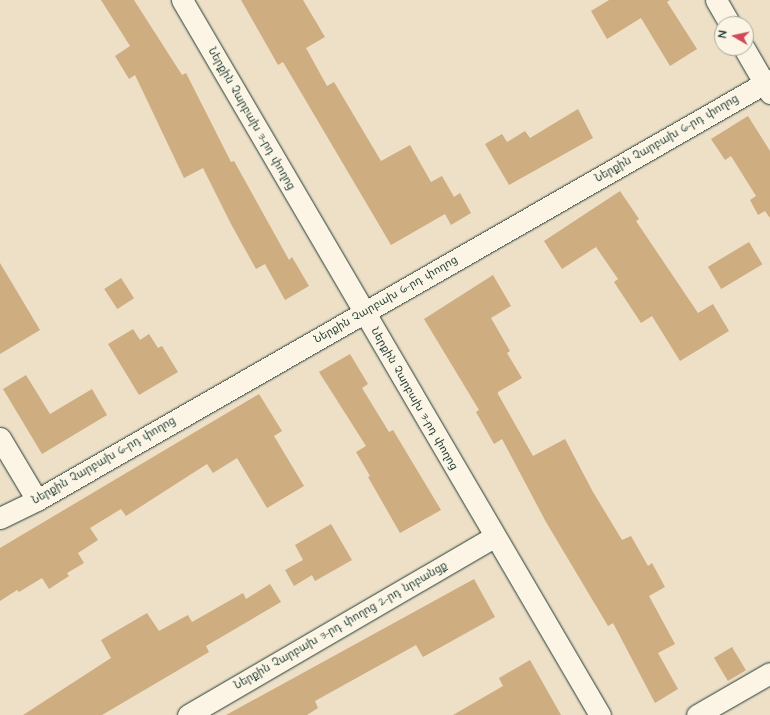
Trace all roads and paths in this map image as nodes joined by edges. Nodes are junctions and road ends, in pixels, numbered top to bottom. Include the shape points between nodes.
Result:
1 (182, 0) edge
2 (716, 0) edge
3 (725, 16) edge
4 (749, 56) edge
5 (768, 86) edge
6 (364, 313) junction
7 (0, 438) edge
8 (37, 500) junction
9 (0, 518) edge
10 (494, 537) junction
11 (770, 673) edge
12 (188, 715) edge
13 (600, 715) edge
14 (697, 715) edge

1 - 6 street, Ներքին Չարբախ 3-րդ փողոց
2 - 3 street
4 - 5 street
5 - 6 street, Ներքին Չարբախ 6-րդ փողոց
6 - 8 street, Ներքին Չարբախ 6-րդ փողոց
6 - 10 street, Ներքին Չարբախ 3-րդ փողոց
7 - 8 street
8 - 9 street, Ներքին Չարբախ 6-րդ փողոց
10 - 12 street, Ներքին Չարբախ 3-րդ փողոց 2-րդ նրբանցք
10 - 13 street, Ներքին Չարբախ 3-րդ փողոց
11 - 14 street

